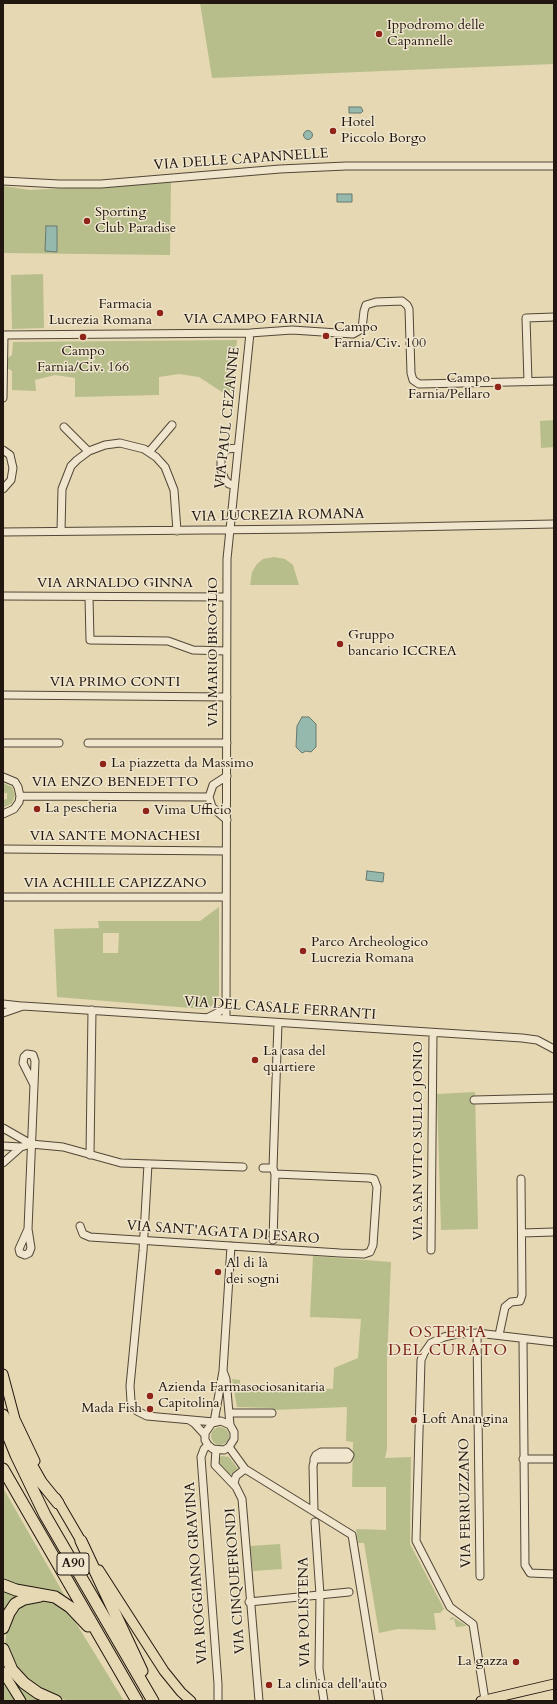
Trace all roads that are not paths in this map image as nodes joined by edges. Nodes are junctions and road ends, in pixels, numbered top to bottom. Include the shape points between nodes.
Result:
1 (554, 166) edge
2 (3, 181) edge
3 (554, 317) edge
4 (250, 333) junction
5 (3, 335) edge
6 (3, 357) edge
7 (3, 371) edge
8 (554, 380) edge
9 (528, 382) junction
10 (3, 398) edge
11 (172, 425) dead end
12 (64, 427) dead end
13 (238, 448) junction
14 (3, 450) edge
15 (88, 451) junction
16 (149, 452) junction
17 (234, 485) junction
18 (3, 489) edge
19 (554, 524) edge
20 (230, 530) junction
21 (61, 531) junction
22 (177, 531) junction
23 (3, 532) edge
24 (3, 596) edge
25 (90, 596) junction
26 (227, 597) junction
27 (226, 651) junction
28 (3, 695) edge
29 (227, 697) junction
30 (3, 743) edge
31 (58, 743) dead end
32 (88, 743) dead end
33 (227, 744) junction
34 (227, 776) junction
35 (3, 777) edge
36 (20, 796) junction
37 (209, 797) junction
38 (3, 814) edge
39 (226, 820) junction
40 (3, 850) edge
41 (226, 851) junction
42 (3, 896) edge
43 (226, 897) junction
44 (3, 1004) edge
45 (226, 1005) junction
46 (23, 1006) junction
47 (92, 1010) junction
48 (3, 1013) edge
49 (209, 1018) junction
50 (226, 1019) junction
51 (278, 1023) junction
52 (433, 1033) junction
53 (554, 1049) edge
54 (34, 1085) dead end
55 (554, 1098) edge
56 (474, 1100) dead end
57 (3, 1128) edge
58 (31, 1144) junction
59 (3, 1146) edge
60 (22, 1147) junction
61 (90, 1155) junction
62 (3, 1163) edge
63 (148, 1164) junction
64 (243, 1167) dead end
65 (263, 1168) dead end
66 (274, 1171) junction
67 (521, 1179) dead end
68 (80, 1226) dead end
69 (28, 1229) dead end
70 (554, 1232) edge
71 (522, 1233) junction
72 (273, 1240) dead end
73 (144, 1241) junction
74 (231, 1246) junction
75 (431, 1250) dead end
76 (477, 1333) junction
77 (499, 1335) junction
78 (523, 1339) junction
79 (554, 1342) edge
80 (223, 1371) junction
81 (3, 1374) edge
82 (230, 1413) junction
83 (272, 1413) dead end
84 (3, 1415) edge
85 (187, 1419) junction
86 (214, 1422) junction
87 (3, 1423) edge
88 (230, 1425) junction
89 (205, 1435) junction
90 (231, 1444) junction
91 (208, 1445) junction
92 (216, 1450) junction
93 (314, 1459) dead end
94 (523, 1459) junction
95 (554, 1459) edge
96 (3, 1469) edge
97 (245, 1469) junction
98 (235, 1487) junction
99 (58, 1503) junction
100 (314, 1511) junction
101 (315, 1522) dead end
102 (81, 1541) junction
103 (554, 1574) edge
104 (480, 1576) dead end
105 (3, 1585) edge
106 (349, 1592) dead end
107 (48, 1595) junction
108 (320, 1595) junction
109 (249, 1602) junction
110 (3, 1628) edge
111 (99, 1636) junction
112 (3, 1649) edge
113 (3, 1672) edge
114 (554, 1684) edge
115 (554, 1690) edge
116 (21, 1701) edge
117 (56, 1701) edge
118 (137, 1701) edge
119 (154, 1701) edge
120 (191, 1701) edge
121 (218, 1701) edge
122 (259, 1701) edge
123 (324, 1701) edge
124 (379, 1701) edge
125 (483, 1701) edge

1 - 2 street, VIA DELLE CAPANNELLE via 346,166 106,184
3 - 9 street via 526,318
4 - 5 street, VIA CAMPO FARNIA
4 - 9 street, VIA CAMPO FARNIA via 292,330 353,334 362,329 366,305 402,301 409,308 410,373 416,382 425,385
4 - 13 street, VIA PAUL CEZANNE
5 - 6 street
6 - 7 street
7 - 10 street
8 - 9 street, VIA CAMPO FARNIA
11 - 16 street
12 - 15 street
13 - 17 street, VIA PAUL CEZANNE
13 - 17 street via 226,449 221,460 225,480
14 - 18 street via 10,455 13,468 11,480
15 - 16 street via 123,443
15 - 21 street via 74,462 64,480 61,494
16 - 22 street via 163,464 171,480 175,494
17 - 20 street, VIA PAUL CEZANNE
19 - 20 street, VIA LUCREZIA ROMANA
20 - 22 street, VIA LUCREZIA ROMANA
20 - 26 street, VIA MARIO BROGLIO
21 - 22 street, VIA LUCREZIA ROMANA
21 - 23 street, VIA LUCREZIA ROMANA
24 - 25 street, VIA ARNALDO GINNA
25 - 26 street, VIA ARNALDO GINNA
25 - 27 street via 90,640 168,641 193,650
26 - 27 street, VIA MARIO BROGLIO
27 - 29 street, VIA MARIO BROGLIO
28 - 29 street, VIA PRIMO CONTI
29 - 33 street, VIA MARIO BROGLIO
30 - 31 street
32 - 33 street
33 - 34 street, VIA MARIO BROGLIO
34 - 37 street via 213,785
34 - 39 street, VIA MARIO BROGLIO
35 - 36 street via 15,782
36 - 37 street, VIA ENZO BENEDETTO
36 - 38 street via 14,809
37 - 39 street via 212,807
39 - 41 street, VIA MARIO BROGLIO
40 - 41 street, VIA SANTE MONACHESI
41 - 43 street, VIA MARIO BROGLIO
42 - 43 street, VIA ACHILLE CAPIZZANO
43 - 45 street, VIA MARIO BROGLIO
44 - 46 street
45 - 49 street
45 - 50 street, VIA MARIO BROGLIO
46 - 47 street, VIA DEL CASALE FERRANTI
46 - 48 street, VIA DEL CASALE FERRANTI
47 - 49 street, VIA DEL CASALE FERRANTI
47 - 61 street
49 - 50 street, VIA DEL CASALE FERRANTI
50 - 51 street, VIA DEL CASALE FERRANTI
51 - 52 street, VIA DEL CASALE FERRANTI
51 - 66 street
52 - 53 street, VIA DEL CASALE FERRANTI via 532,1039
52 - 75 street, VIA SAN VITO SULLO JONIO
54 - 58 street
55 - 56 street
57 - 58 street
58 - 60 street
58 - 61 street via 63,1147
58 - 69 street
59 - 60 street
60 - 62 street
61 - 63 street via 116,1162
63 - 64 street
63 - 73 street
65 - 66 street
66 - 72 street
66 - 74 street, VIA SANT'AGATA DI ESARO via 369,1178 375,1181 377,1188 374,1243 370,1252 362,1254
67 - 71 street
68 - 73 street, VIA SANT'AGATA DI ESARO via 84,1234 90,1237
70 - 71 street
71 - 77 street via 522,1298 505,1307
73 - 74 street, VIA SANT'AGATA DI ESARO
73 - 85 street via 130,1392 132,1404 137,1411 150,1416
74 - 80 street
76 - 77 street
76 - 104 street, VIA FERRUZZANO
76 - 125 street via 452,1334 434,1341 426,1348 421,1360 421,1425 415,1531 419,1549 450,1607 473,1624
77 - 78 street
78 - 79 street
78 - 94 street
80 - 82 street
80 - 86 street
81 - 99 main road via 19,1430
82 - 83 street
82 - 88 street
84 - 99 highway via 41,1482
85 - 86 street
85 - 89 street
86 - 88 street via 224,1421
86 - 89 street via 208,1427
87 - 119 highway, A90 via 45,1515
88 - 90 street via 234,1432
89 - 91 street
90 - 92 street via 224,1450
90 - 97 street
91 - 92 street
91 - 121 street, VIA ROGGIANO GRAVINA via 201,1457
92 - 98 street, VIA CINQUEFRONDI via 215,1465
93 - 100 street
94 - 95 street
94 - 103 street via 525,1567 532,1574
96 - 111 highway, A90
97 - 98 street via 236,1476
97 - 100 street
98 - 109 street, VIA CINQUEFRONDI via 242,1499
99 - 102 main road
100 - 124 street via 349,1531 352,1536
101 - 108 street, VIA POLISTENA
102 - 119 highway
102 - 120 main road via 164,1671
105 - 107 highway via 16,1590
106 - 108 street
107 - 110 highway via 19,1601 9,1613
107 - 111 highway via 66,1604
108 - 109 street
108 - 123 street, VIA POLISTENA via 319,1669
109 - 122 street, VIA CINQUEFRONDI
111 - 118 highway, A90
112 - 117 highway via 12,1670 24,1683
113 - 116 main road
114 - 125 main road
115 - 125 main road

